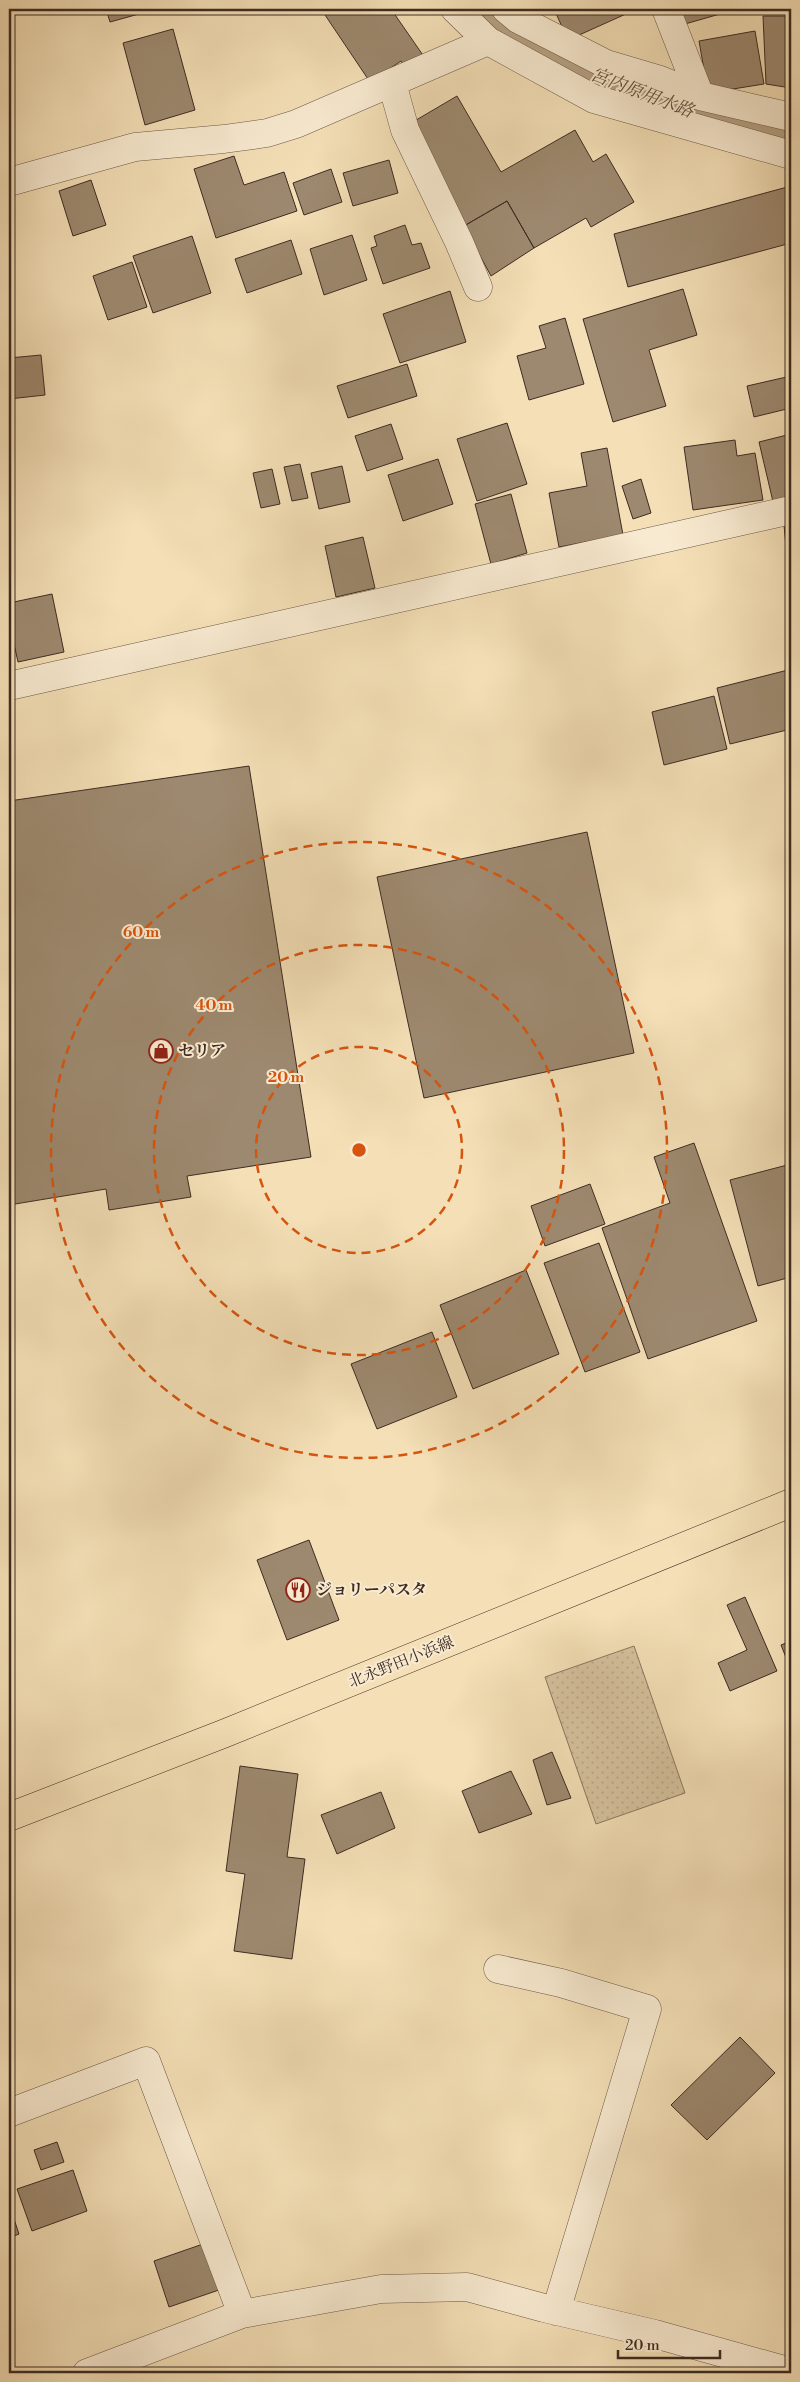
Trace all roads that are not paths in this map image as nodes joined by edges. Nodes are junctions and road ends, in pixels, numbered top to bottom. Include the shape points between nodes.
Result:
1 (455, 9) edge
2 (506, 9) edge
3 (666, 9) edge
4 (488, 41) junction
5 (392, 83) junction
6 (700, 96) junction
7 (791, 117) edge
8 (791, 155) edge
9 (9, 182) edge
10 (478, 287) dead end
11 (791, 510) edge
12 (9, 686) edge
13 (791, 1503) edge
14 (9, 1817) edge
15 (498, 1969) dead end
16 (9, 2113) edge
17 (556, 2311) junction
18 (242, 2314) junction
19 (791, 2372) edge
20 (87, 2373) edge

1 - 4 street
2 - 6 street via 518,19 606,64
3 - 6 street
4 - 5 street
4 - 8 street via 594,99
5 - 9 street via 267,133 135,147
5 - 10 street via 405,130
6 - 7 street
11 - 12 street
13 - 14 main road, 北永野田小浜線 via 223,1734
15 - 17 street via 561,1983 647,2009
16 - 18 street via 146,2061
17 - 18 street via 467,2287 382,2288
17 - 19 street via 655,2334
18 - 20 street

